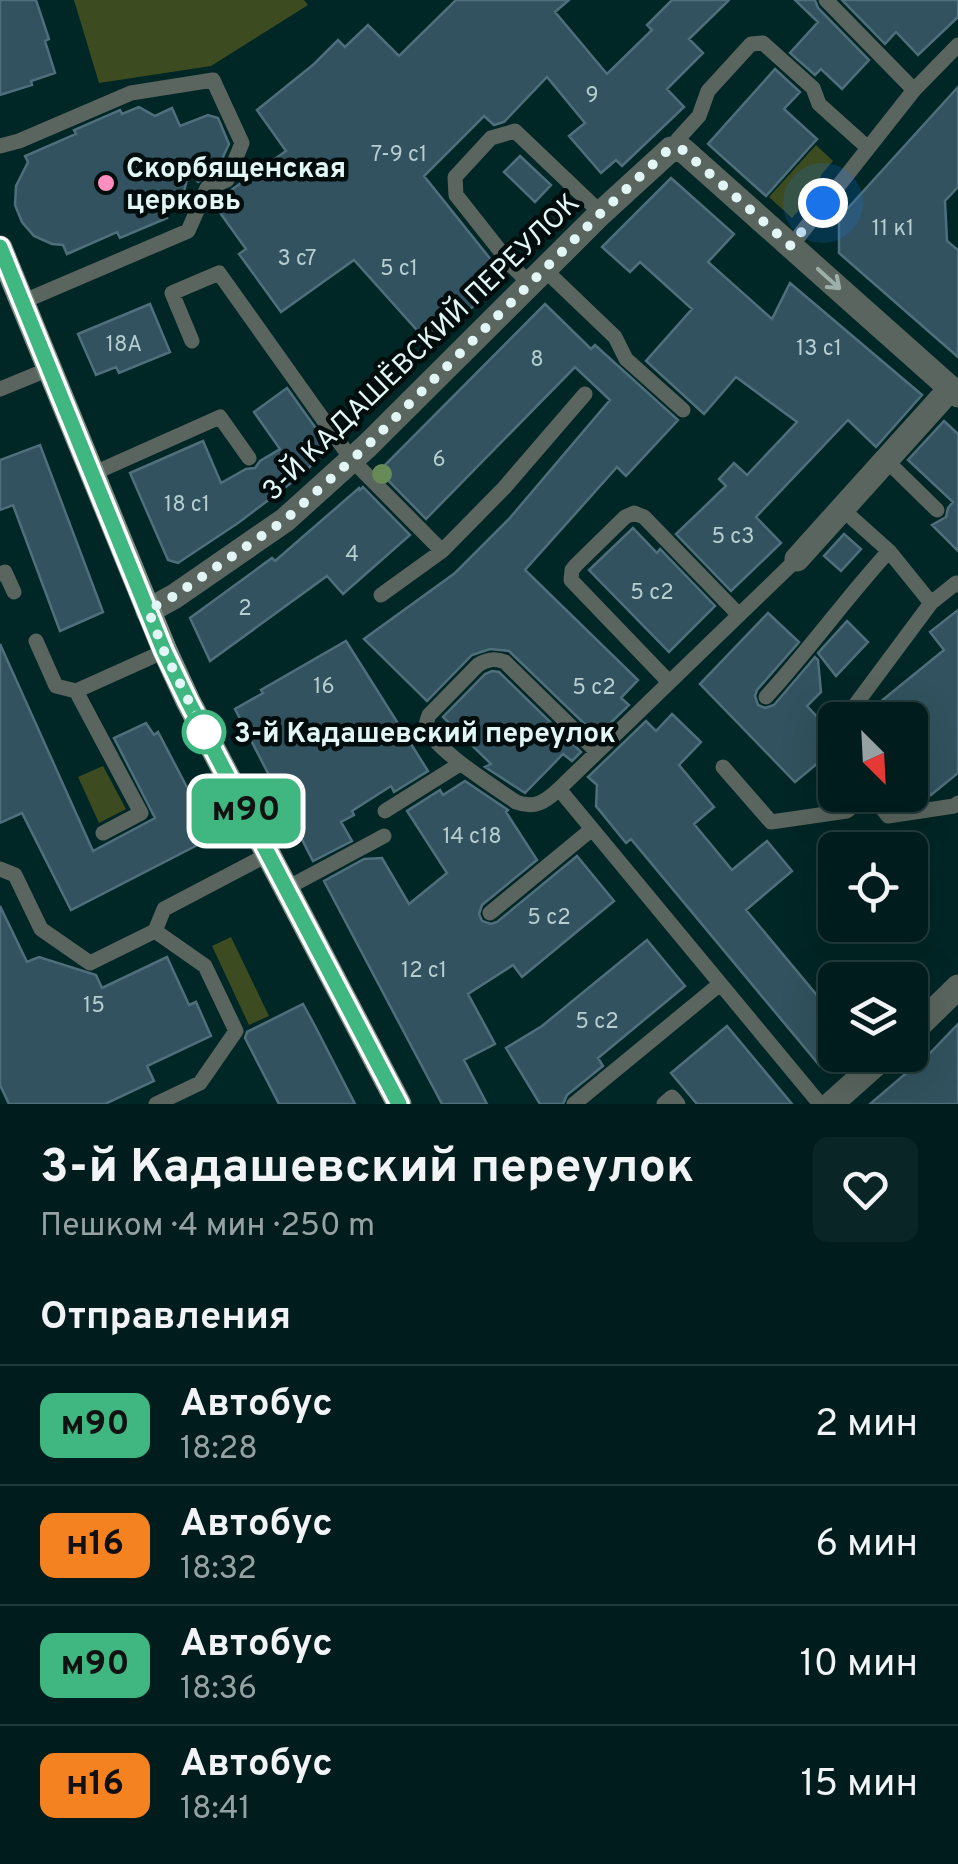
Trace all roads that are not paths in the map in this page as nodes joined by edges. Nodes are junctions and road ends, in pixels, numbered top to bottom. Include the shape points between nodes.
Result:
1 (826, 0) edge
2 (958, 45) edge
3 (914, 90) junction
4 (0, 146) edge
5 (676, 148) junction
6 (868, 148) junction
7 (601, 213) junction
8 (791, 246) junction
9 (0, 248) edge
10 (537, 277) junction
11 (22, 302) junction
12 (192, 341) dead end
13 (49, 370) junction
14 (0, 389) edge
15 (954, 392) edge
16 (584, 394) dead end
17 (683, 410) dead end
18 (249, 458) dead end
19 (352, 460) junction
20 (886, 460) junction
21 (92, 474) junction
22 (842, 509) junction
23 (937, 510) dead end
24 (442, 551) junction
25 (889, 551) junction
26 (797, 559) joint
27 (0, 574) edge
28 (958, 585) edge
29 (14, 592) dead end
30 (381, 595) dead end
31 (931, 603) junction
32 (148, 610) junction
33 (739, 614) junction
34 (36, 641) dead end
35 (164, 651) junction
36 (669, 682) junction
37 (76, 692) junction
38 (766, 697) dead end
39 (857, 702) edge
40 (597, 752) junction
41 (460, 764) junction
42 (722, 767) dead end
43 (559, 790) junction
44 (958, 803) edge
45 (385, 810) dead end
46 (928, 810) edge
47 (841, 812) edge
48 (884, 812) edge
49 (914, 812) edge
50 (592, 830) junction
51 (103, 834) dead end
52 (384, 836) dead end
53 (269, 854) junction
54 (0, 869) edge
55 (286, 888) junction
56 (490, 914) dead end
57 (155, 932) junction
58 (720, 984) junction
59 (958, 987) edge
60 (928, 1016) edge
61 (867, 1072) edge
62 (156, 1104) edge
63 (399, 1104) edge
64 (574, 1104) edge
65 (664, 1104) edge
66 (678, 1104) edge
67 (820, 1104) edge
68 (831, 1104) edge

1 - 3 lane
2 - 3 lane
3 - 6 lane
4 - 11 lane via 130,93 213,80 242,144 227,180 207,188 188,231
5 - 6 lane via 708,91 751,44 764,43
5 - 7 street, 3-Й КАДАШЁВСКИЙ ПЕРЕУЛОК
5 - 8 street
6 - 8 lane
7 - 10 street, 3-Й КАДАШЁВСКИЙ ПЕРЕУЛОК
7 - 10 lane via 514,131 491,138 455,176 456,195 513,267
8 -> 15 street
9 - 11 main road
10 - 17 lane via 614,337 626,359
10 - 19 street, 3-Й КАДАШЁВСКИЙ ПЕРЕУЛОК
11 - 13 main road
12 - 19 lane via 172,293 219,273
13 - 14 lane
13 - 21 main road
15 - 20 street
16 - 24 lane
18 - 21 lane via 220,417
19 - 24 lane
19 - 32 street, 3-Й КАДАШЁВСКИЙ ПЕРЕУЛОК via 285,520
20 - 22 street
20 - 23 lane
21 - 32 main road
22 - 25 lane
22 - 26 street
24 - 30 lane
25 - 31 lane
25 - 38 lane
26 - 33 lane
27 - 29 lane via 5,572
28 - 31 lane
31 - 39 lane
32 - 35 main road
33 - 36 lane
33 - 36 lane via 644,517 630,514 613,529 572,570 571,580
34 - 37 lane via 56,686
35 - 37 lane
35 - 53 main road
36 - 40 lane
37 - 51 lane via 141,813
40 - 41 lane via 505,662 492,659 478,665 427,720 428,732
40 - 43 lane
41 - 43 lane via 525,806 541,804
41 - 45 lane
42 - 47 lane via 771,822
43 - 50 lane
44 - 46 lane
48 - 49 lane
50 - 56 lane
50 - 58 lane
52 - 55 lane
53 - 55 main road
53 - 57 lane via 164,909
54 - 57 lane via 16,875 41,929 90,963
55 - 63 main road
57 - 62 lane via 206,966 236,1030 200,1084
58 - 64 lane
58 - 67 lane
59 - 60 street
61 - 68 street
65 - 66 lane via 672,1097

